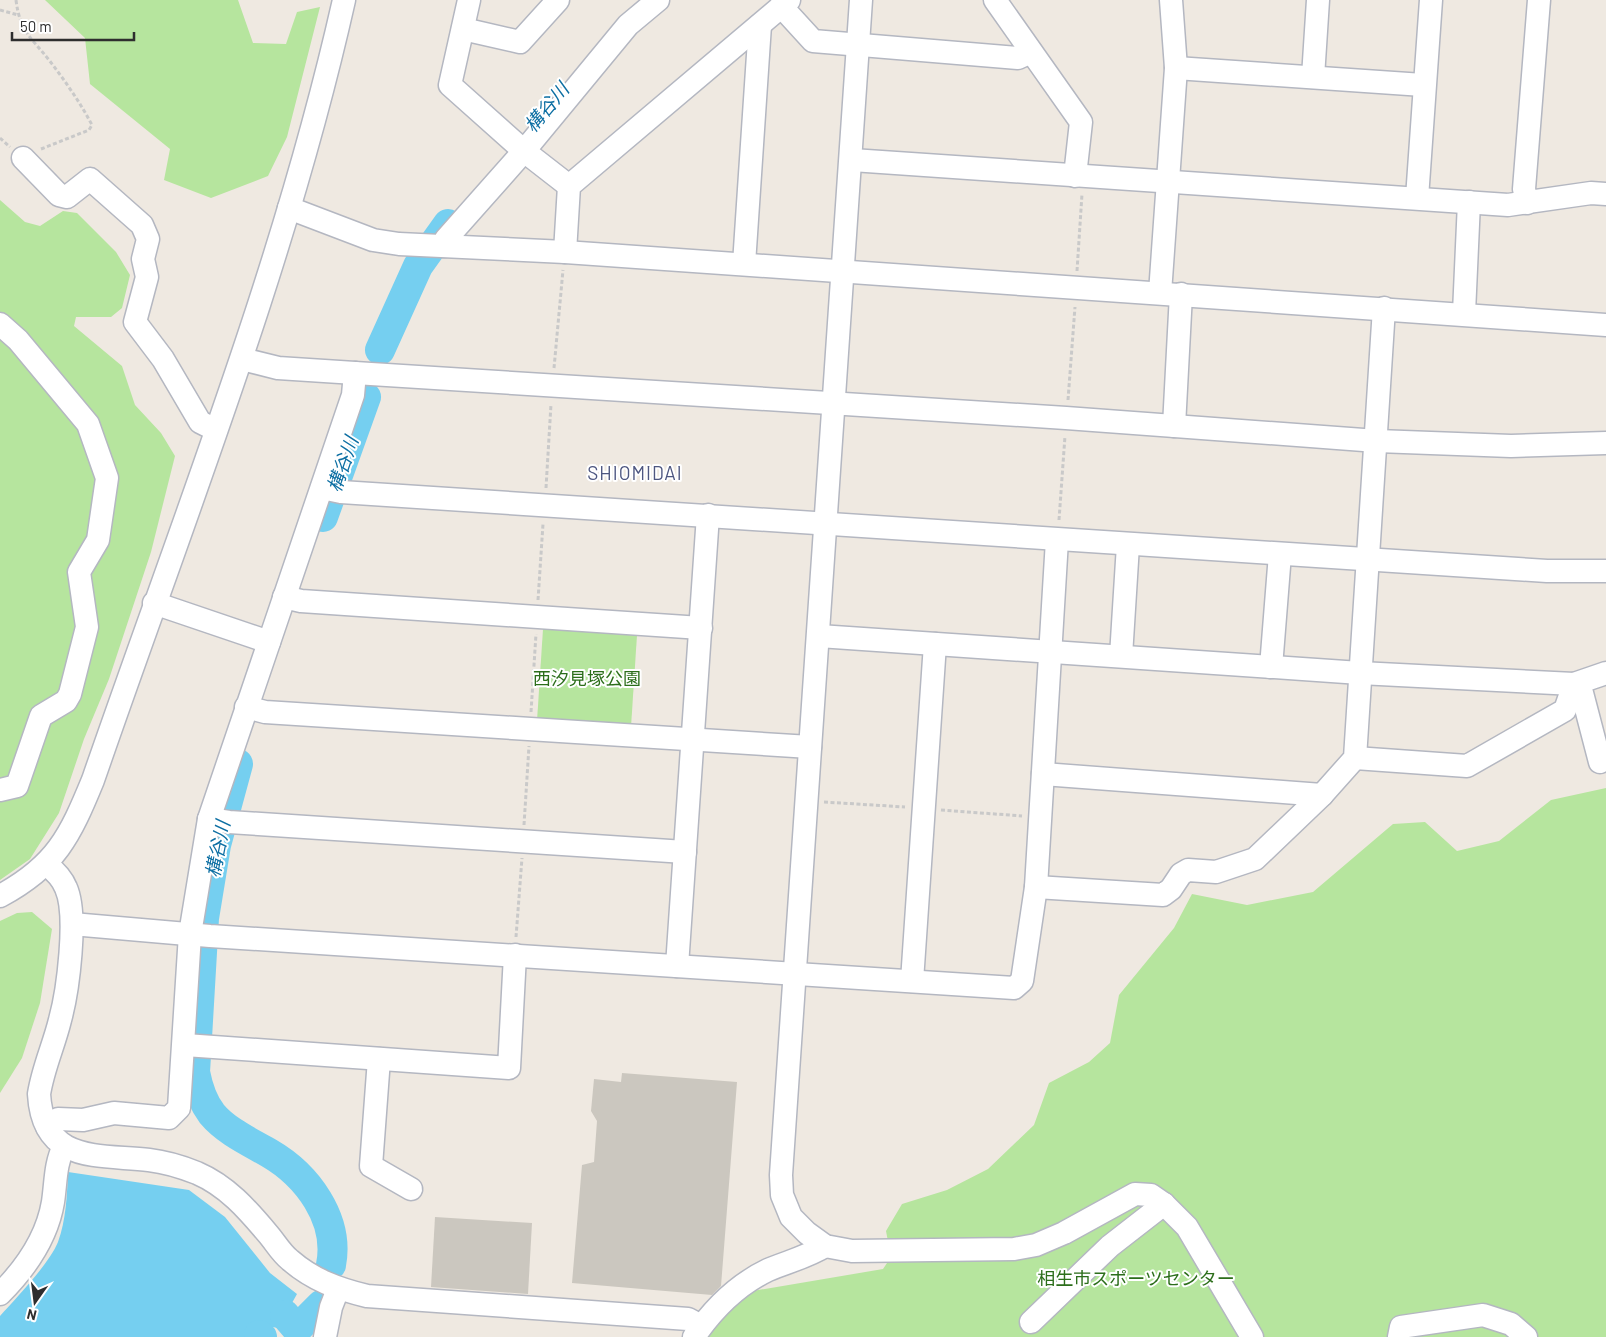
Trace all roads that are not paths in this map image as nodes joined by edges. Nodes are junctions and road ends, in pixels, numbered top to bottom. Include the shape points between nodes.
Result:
1 (344, 0) edge
2 (469, 0) edge
3 (558, 0) edge
4 (658, 0) edge
5 (861, 0) edge
6 (994, 0) edge
7 (1171, 0) edge
8 (1318, 0) edge
9 (1431, 0) edge
10 (1539, 0) edge
11 (785, 3) edge
12 (760, 25) junction
13 (463, 29) junction
14 (858, 46) junction
15 (1031, 52) junction
16 (1176, 68) junction
17 (1313, 76) junction
18 (1423, 85) junction
19 (518, 146) junction
20 (23, 158) road end
21 (852, 160) junction
22 (1079, 176) junction
23 (1168, 181) junction
24 (569, 186) junction
25 (1606, 194) edge
26 (1417, 198) junction
27 (1469, 202) junction
28 (1527, 203) junction
29 (289, 208) junction
30 (434, 246) junction
31 (565, 252) junction
32 (744, 264) junction
33 (841, 271) junction
34 (1170, 294) junction
35 (1384, 308) junction
36 (1464, 313) junction
37 (0, 324) edge
38 (1606, 325) edge
39 (242, 359) junction
40 (355, 373) junction
41 (834, 404) junction
42 (1174, 426) junction
43 (216, 430) junction
44 (1377, 441) junction
45 (1606, 443) edge
46 (330, 490) junction
47 (708, 515) junction
48 (825, 522) junction
49 (1057, 540) junction
50 (1128, 545) junction
51 (1280, 554) junction
52 (1367, 559) junction
53 (1606, 571) edge
54 (291, 599) junction
55 (154, 603) junction
56 (700, 628) junction
57 (819, 636) junction
58 (269, 642) junction
59 (935, 644) junction
60 (1050, 651) junction
61 (1121, 656) junction
62 (1271, 667) junction
63 (1360, 673) junction
64 (1606, 673) edge
65 (1574, 684) junction
66 (254, 709) junction
67 (693, 740) junction
68 (810, 747) junction
69 (1355, 758) junction
70 (1600, 762) dead end
71 (1043, 774) junction
72 (0, 790) edge
73 (1322, 795) junction
74 (218, 820) junction
75 (685, 852) junction
76 (47, 865) junction
77 (1036, 887) junction
78 (0, 896) edge
79 (72, 924) junction
80 (199, 935) junction
81 (515, 955) junction
82 (677, 966) junction
83 (795, 974) junction
84 (912, 981) junction
85 (193, 1046) junction
86 (379, 1059) junction
87 (48, 1126) junction
88 (64, 1146) junction
89 (411, 1189) dead end
90 (1164, 1204) junction
91 (825, 1246) junction
92 (338, 1289) junction
93 (0, 1294) edge
94 (1031, 1322) dead end
95 (698, 1332) edge
96 (325, 1337) edge
97 (1252, 1337) edge
98 (1400, 1337) edge
99 (1526, 1337) edge

1 - 29 street via 329,67
2 - 13 street
3 - 13 street via 520,42
4 - 19 street via 628,25
5 - 14 street
6 - 15 street
7 - 16 street
8 - 17 street
9 - 18 street
10 - 28 street via 1524,189
11 - 12 street
11 - 14 street via 813,41
12 - 24 street
12 - 32 street
13 - 19 street via 450,85
14 - 15 street via 1018,58
14 - 21 street
15 - 22 street via 1082,122
16 - 17 street
16 - 23 street
17 - 18 street
18 - 26 street
19 - 24 street
19 - 30 street via 446,239
20 - 43 street via 59,195 67,197 90,179 142,225 148,239 143,259 147,277 135,322 163,359 200,422
21 - 22 street
21 - 33 street
22 - 23 street
23 - 26 street
23 - 34 street
24 - 31 street
25 - 28 street via 1590,193
26 - 27 street
27 - 28 street
27 - 36 street
29 - 30 street via 373,240
29 - 39 street
30 - 31 street
31 - 32 street
32 - 33 street
33 - 34 street
33 - 41 street
34 - 35 street
34 - 42 street
35 - 36 street
35 - 44 street
36 - 38 street
37 - 72 street via 18,340 88,424 107,478 98,540 79,572 87,627 70,694 66,701 41,716 17,786
39 - 40 street via 278,368
39 - 43 street
40 - 41 street
40 - 46 street via 353,395
41 - 42 street
41 - 48 street
42 - 44 street
43 - 55 street
44 - 45 street via 1511,446
44 - 52 street
46 - 47 street
46 - 54 street
47 - 48 street
47 - 56 street
48 - 49 street
48 - 57 street
49 - 50 street
49 - 60 street
50 - 51 street
50 - 61 street
51 - 52 street
51 - 62 street
52 - 53 street via 1546,572
52 - 63 street
54 - 56 street
54 - 58 street
55 - 58 street
55 - 76 street via 93,780 76,821
56 - 67 street
57 - 59 street
57 - 68 street
58 - 66 street
59 - 60 street
59 - 84 street
60 - 61 street
60 - 71 street
61 - 62 street
62 - 63 street
63 - 65 street
63 - 69 street
64 - 65 street
65 - 69 street via 1565,710 1467,766
65 - 70 street via 1582,693
66 - 67 street
66 - 74 street
67 - 68 street
67 - 75 street
68 - 83 street
69 - 73 street
71 - 73 street
71 - 77 street
73 - 77 street via 1255,859 1216,872 1188,870 1163,894
74 - 75 street
74 - 80 street
75 - 82 street
76 - 78 street
76 - 79 street via 66,887
77 - 84 street via 1022,981 1014,988
79 - 80 street
79 - 87 street via 61,1019 39,1094
80 - 81 street
80 - 85 street
81 - 82 street
81 - 86 street via 509,1068
82 - 83 street
83 - 84 street
83 - 91 street via 782,1195 791,1217
85 - 86 street
85 - 87 street via 179,1108 168,1118 114,1114 84,1120 58,1119
86 - 89 street via 371,1166
87 - 88 street
88 - 92 street via 82,1154 150,1160 183,1167 214,1181 241,1202 288,1259 309,1275
88 - 93 street via 57,1160 51,1211 37,1249
90 - 91 street via 1151,1195 1135,1194 1064,1234 1014,1249 852,1252
90 - 94 street via 1110,1246
90 - 97 street via 1188,1227
91 - 95 street via 744,1284 723,1301
92 - 95 street via 367,1296 688,1319
92 - 96 street
98 - 99 street via 1401,1327 1483,1315 1511,1324

